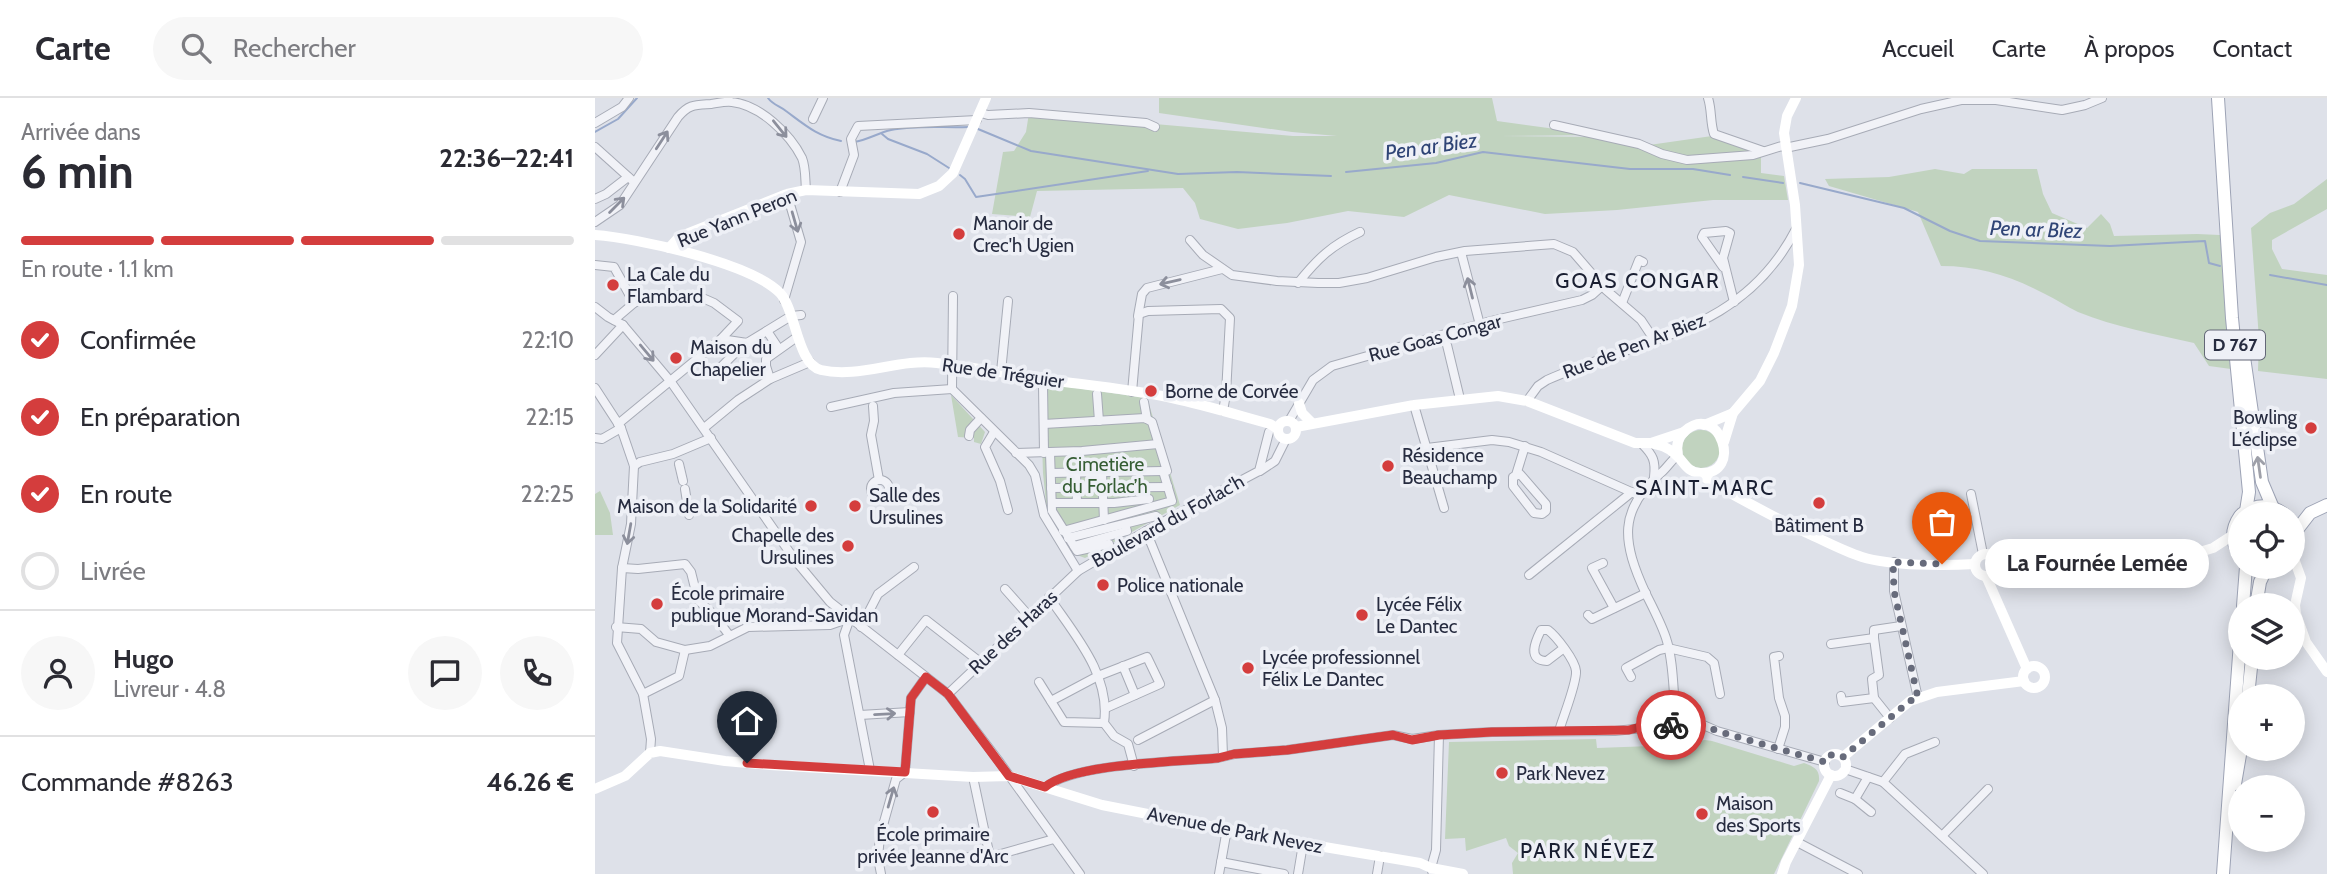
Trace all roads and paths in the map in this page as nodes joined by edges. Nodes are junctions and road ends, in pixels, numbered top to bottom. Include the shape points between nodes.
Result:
1 (629, 98) edge
2 (823, 98) edge
3 (986, 98) edge
4 (1707, 98) edge
5 (1796, 98) edge
6 (1920, 98) edge
7 (2102, 98) edge
8 (2218, 98) edge
9 (697, 101) edge
10 (2024, 101) edge
11 (1921, 109) junction
12 (979, 117) junction
13 (813, 119) dead end
14 (595, 124) edge
15 (1554, 125) dead end
16 (1155, 127) dead end
17 (1785, 146) junction
18 (595, 147) edge
19 (1763, 151) junction
20 (631, 180) junction
21 (806, 190) junction
22 (840, 192) junction
23 (787, 194) junction
24 (595, 199) edge
25 (595, 222) edge
26 (1796, 229) junction
27 (1360, 232) dead end
28 (595, 234) edge
29 (1189, 240) dead end
30 (669, 248) junction
31 (1461, 252) junction
32 (2229, 256) junction
33 (1643, 262) dead end
34 (595, 265) edge
35 (1723, 267) junction
36 (1222, 269) junction
37 (1298, 283) junction
38 (1602, 286) junction
39 (953, 296) dead end
40 (786, 297) junction
41 (1009, 301) dead end
42 (1734, 302) junction
43 (634, 303) junction
44 (1622, 303) junction
45 (595, 307) edge
46 (796, 316) junction
47 (1138, 316) junction
48 (614, 320) junction
49 (623, 325) junction
50 (1479, 325) junction
51 (767, 331) junction
52 (1441, 335) junction
53 (797, 337) junction
54 (721, 339) junction
55 (1655, 341) junction
56 (745, 343) junction
57 (779, 349) junction
58 (595, 355) edge
59 (810, 362) junction
60 (952, 365) junction
61 (1001, 372) junction
62 (715, 373) dead end
63 (770, 379) junction
64 (671, 382) junction
65 (1043, 385) dead end
66 (595, 388) edge
67 (952, 389) junction
68 (1132, 392) junction
69 (1097, 394) dead end
70 (1460, 399) junction
71 (872, 401) junction
72 (1527, 401) junction
73 (1145, 402) dead end
74 (1299, 403) junction
75 (1414, 405) junction
76 (831, 407) dead end
77 (1223, 411) junction
78 (1733, 414) junction
79 (981, 418) junction
80 (1147, 419) junction
81 (1099, 421) junction
82 (1312, 423) junction
83 (1044, 424) junction
84 (1293, 424) junction
85 (1704, 425) junction
86 (620, 426) junction
87 (704, 428) junction
88 (959, 429) dead end
89 (1273, 430) junction
90 (995, 432) junction
91 (1683, 432) junction
92 (595, 438) edge
93 (711, 438) junction
94 (1286, 439) junction
95 (1724, 442) junction
96 (1158, 444) junction
97 (1646, 444) junction
98 (1525, 446) junction
99 (1427, 448) junction
100 (1016, 453) junction
101 (1047, 453) junction
102 (1678, 455) junction
103 (677, 458) junction
104 (633, 466) junction
105 (1718, 466) junction
106 (1685, 467) junction
107 (1665, 470) junction
108 (1163, 471) junction
109 (1259, 471) dead end
110 (1051, 473) junction
111 (1076, 473) junction
112 (1102, 473) junction
113 (1134, 473) junction
114 (1698, 473) junction
115 (1516, 475) junction
116 (1654, 477) junction
117 (879, 480) dead end
118 (1168, 487) junction
119 (1051, 488) junction
120 (1076, 488) junction
121 (1103, 488) junction
122 (1135, 488) junction
123 (1729, 491) junction
124 (1635, 494) junction
125 (1971, 494) dead end
126 (1149, 499) dead end
127 (1136, 502) junction
128 (2246, 502) edge
129 (2273, 502) edge
130 (1052, 503) junction
131 (1077, 503) junction
132 (1103, 503) junction
133 (2327, 505) edge
134 (1444, 508) dead end
135 (1009, 510) dead end
136 (1612, 510) junction
137 (2305, 513) edge
138 (2310, 513) junction
139 (689, 514) dead end
140 (1156, 516) dead end
141 (1630, 518) junction
142 (1104, 520) junction
143 (2305, 520) edge
144 (1146, 531) junction
145 (1068, 538) junction
146 (2228, 538) edge
147 (1109, 544) dead end
148 (2213, 548) junction
149 (2228, 550) edge
150 (1983, 554) junction
151 (1893, 562) junction
152 (1603, 563) dead end
153 (1975, 564) junction
154 (1997, 564) junction
155 (914, 567) dead end
156 (622, 568) junction
157 (1078, 571) junction
158 (1529, 575) dead end
159 (1986, 576) junction
160 (2301, 579) edge
161 (1005, 589) dead end
162 (1646, 593) junction
163 (1049, 597) junction
164 (1614, 608) junction
165 (1588, 615) dead end
166 (1029, 616) junction
167 (850, 618) junction
168 (1901, 626) junction
169 (616, 627) junction
170 (861, 627) junction
171 (729, 635) junction
172 (1874, 638) junction
173 (1831, 644) dead end
174 (1564, 648) dead end
175 (1668, 648) junction
176 (685, 650) junction
177 (898, 655) junction
178 (1779, 656) dead end
179 (980, 662) junction
180 (1123, 666) junction
181 (2027, 669) junction
182 (2238, 670) edge
183 (2327, 673) edge
184 (1098, 676) junction
185 (926, 677) junction
186 (1631, 677) dead end
187 (2024, 681) junction
188 (1039, 682) dead end
189 (643, 694) junction
190 (948, 694) junction
191 (1720, 694) dead end
192 (1135, 695) junction
193 (1841, 696) dead end
194 (1874, 698) junction
195 (1918, 698) junction
196 (1215, 700) junction
197 (1051, 701) junction
198 (1675, 707) junction
199 (1106, 708) junction
200 (910, 712) junction
201 (860, 715) junction
202 (1685, 717) junction
203 (1890, 718) junction
204 (1667, 720) junction
205 (1104, 723) junction
206 (1559, 731) junction
207 (1439, 735) junction
208 (1138, 740) dead end
209 (1935, 742) dead end
210 (1778, 749) junction
211 (650, 753) junction
212 (1223, 756) junction
213 (1843, 757) junction
214 (2239, 761) edge
215 (1825, 762) junction
216 (1134, 766) junction
217 (1845, 769) junction
218 (870, 770) junction
219 (905, 772) junction
220 (1831, 775) junction
221 (973, 776) junction
222 (1009, 776) junction
223 (1868, 777) junction
224 (1884, 782) junction
225 (1045, 787) junction
226 (595, 789) edge
227 (1988, 789) dead end
228 (1840, 793) dead end
229 (1856, 799) junction
230 (1871, 812) dead end
231 (1227, 829) junction
232 (1943, 836) junction
233 (1054, 839) junction
234 (1797, 842) junction
235 (1303, 844) junction
236 (2224, 854) junction
237 (1380, 856) junction
238 (989, 857) junction
239 (878, 858) junction
240 (1221, 862) junction
241 (1431, 872) edge
242 (881, 874) edge
243 (1080, 874) edge
244 (1219, 874) edge
245 (1283, 874) edge
246 (1297, 874) edge
247 (1377, 874) edge
248 (1463, 874) edge
249 (1782, 874) edge
250 (1858, 874) edge
251 (1983, 874) edge
252 (2223, 874) edge

1 - 14 street
2 - 13 street
3 - 12 main road
4 - 19 street via 1714,134
5 - 17 main road via 1785,123
6 - 11 street
7 - 10 street via 2061,110
8 - 32 main road, D 767
20 -> 9 street via 687,106
9 -> 21 street via 732,102 774,121 801,157
10 - 11 street via 1961,100
11 - 17 street via 1828,139
12 - 16 street via 1042,114
12 - 22 main road, Rue Yann Peron via 953,173 939,186 919,194
12 - 22 street via 858,126 851,139 854,155
15 - 19 street via 1687,160
17 - 19 street
17 - 26 main road
18 - 20 street
20 - 24 street
25 -> 20 street via 620,205
21 - 22 main road, Rue Yann Peron
21 - 23 main road, Rue Yann Peron
23 - 30 main road, Rue Yann Peron via 679,237
23 -> 40 street via 801,242
26 - 42 street, Rue de Pen Ar Biez via 1767,274
26 - 78 main road via 1799,265 1792,306 1759,382
27 - 37 street via 1324,253
28 - 30 main road
29 - 36 street
30 - 40 main road via 732,267
31 - 37 street via 1358,280
31 - 38 street via 1554,243 1573,252
50 -> 31 street
32 - 128 main road, D 767
129 -> 32 main road, D 767 via 2262,482
33 - 44 street via 1639,260
34 - 43 street via 614,267
35 - 35 street via 1730,233 1704,233 1702,237
35 - 42 street
36 - 37 street via 1232,275
36 -> 47 street via 1147,288
38 - 44 street
38 - 50 street, Rue Goas Congar via 1582,300
39 - 60 street
40 - 46 main road
41 - 61 street
42 - 55 street, Rue de Pen Ar Biez via 1700,323
43 - 48 street
43 - 54 street via 650,295 698,296 738,321
44 - 55 street
45 - 48 street
46 - 51 street
46 - 53 main road
47 - 68 street
47 - 77 street via 1148,311 1226,312 1230,318
48 - 49 street
49 - 58 street
49 -> 64 street
50 - 52 street, Rue Goas Congar
51 - 56 street
51 - 57 street
52 - 70 street
52 - 74 street, Rue Goas Congar via 1332,366 1313,380
53 - 57 street
53 - 59 main road
54 - 56 street
54 - 64 street
55 - 72 street, Rue de Pen Ar Biez via 1547,380
56 - 62 street
57 - 63 street via 767,359
59 - 60 main road, Rue de Tréguier via 833,372 925,362
59 - 63 street
60 - 61 main road, Rue de Tréguier
60 - 67 street
61 - 68 main road, Rue de Tréguier
63 - 87 street
64 - 86 street
64 - 87 street
65 - 83 street
66 - 86 street
67 - 71 street via 894,393
67 - 79 street
68 - 77 main road, Rue de Tréguier
69 - 81 street
70 - 72 main road via 1498,396
70 - 75 main road
71 - 76 street
71 - 117 street via 871,435
72 - 97 main road
73 - 80 street
74 - 82 main road
74 - 84 street, Rue Goas Congar
75 - 82 main road
75 - 99 street
77 - 89 main road, Rue de Tréguier via 1270,424
78 - 85 main road
78 - 95 main road
79 - 88 street via 969,433
79 - 90 street
80 - 81 street
80 - 96 street
81 - 83 street
82 - 84 main road
83 - 101 street
84 - 89 main road via 1282,422
84 - 94 main road via 1294,437
85 - 91 main road
85 - 95 main road
86 - 92 street via 602,439
86 - 104 street
87 - 93 street
89 - 94 main road
89 - 144 street, Boulevard du Forlac'h via 1259,471
90 - 100 street
90 - 135 street via 985,447
91 - 97 main road
91 - 102 main road via 1677,443
93 - 103 street
93 - 167 street via 807,573
94 - 109 street, Boulevard du Forlac'h via 1275,461
95 - 105 main road
96 - 101 street
96 - 108 street via 1167,471
97 - 102 main road via 1666,447
97 - 116 street via 1654,461
98 - 99 street via 1492,440
98 - 115 street
98 - 124 street
99 - 134 street
100 - 101 street
100 - 157 street via 1035,475 1044,515
101 - 110 street
102 - 106 main road
102 - 107 street
103 - 104 street
103 - 139 street
104 -> 156 street via 631,524
105 - 114 main road
105 - 123 main road
106 - 107 street
106 - 114 main road
107 - 116 street
108 - 113 street
108 - 118 street
110 - 111 street
110 - 119 street
111 - 112 street
111 - 120 street
112 - 113 street
112 - 121 street
113 - 122 street
114 - 123 main road
115 - 115 street via 1524,476 1546,504 1542,514 1534,513 1513,486
116 - 124 street
118 - 122 street
118 - 142 street via 1172,501
119 - 120 street
119 - 130 street
120 - 121 street
120 - 131 street
121 - 122 street
121 - 132 street
122 - 127 street
123 - 151 main road via 1840,549
124 - 136 street
124 - 141 street
125 - 150 street
126 - 127 street
127 - 132 street
130 - 131 street
130 - 145 street
131 - 132 street
132 - 142 street
133 - 138 main road
136 - 141 street
136 - 158 street
137 - 138 main road
138 - 143 main road
140 - 145 street via 1125,524 1127,531
141 - 162 street via 1630,550
142 - 145 street
144 - 157 street, Boulevard du Forlac'h
144 - 196 street
145 - 147 street via 1077,551
146 - 148 main road
148 - 149 main road
148 - 154 main road via 2110,579
150 - 153 main road
150 - 154 main road via 1994,557
151 - 153 main road
151 - 168 street
152 - 164 street via 1593,568
153 - 159 main road
154 - 159 main road
155 - 170 street via 878,594
156 - 169 street
156 - 171 street via 685,564 698,600
157 - 163 street, Rue des Haras
159 - 181 main road
160 - 183 main road via 2295,614 2306,642
161 - 166 street
162 - 164 street
162 - 175 street
163 - 166 street, Rue des Haras
163 - 184 street
164 - 165 street via 1592,620
166 - 179 street, Rue des Haras
167 - 170 street
167 - 171 street via 829,625 748,627
167 - 201 street via 844,635
168 - 172 street via 1874,630
168 - 195 street
169 - 176 street via 641,629 656,642
169 - 189 street via 617,643
170 - 177 street
171 - 176 street via 710,646
172 - 173 street
172 - 194 street via 1879,675 1872,679
174 - 206 street via 1576,672
175 - 186 street via 1626,668
175 - 191 street via 1707,657 1714,663
175 - 198 street
176 - 189 street via 679,676
177 - 179 street via 926,620
177 - 185 street
178 - 210 street via 1774,657 1785,727
179 - 190 street, Rue des Haras
180 - 184 street
180 - 192 street
180 - 192 street via 1147,657 1160,684
181 - 187 main road
181 - 187 main road via 2039,667 2045,680 2034,688
182 - 236 main road
184 - 197 street
184 - 199 street
185 - 190 street
185 - 200 street via 911,698
187 - 195 main road
188 - 197 street
189 - 211 street
190 - 222 street
192 - 199 street
193 - 194 street via 1842,702
194 - 203 street
195 - 203 main road
196 - 208 street
196 - 212 street
197 - 205 street via 1064,722
198 - 202 street
198 - 204 street via 1667,712
199 - 205 street
201 -> 200 street
200 - 219 street
201 - 218 street
202 - 204 street via 1678,726
202 - 210 street
203 - 213 main road
204 - 206 street via 1629,730
205 - 216 street via 1128,744
206 - 207 street
207 - 212 street via 1412,740 1393,735
207 - 241 street via 1436,850
209 - 224 street via 1905,754
210 - 215 street
211 - 218 main road, Avenue de Park Nevez
211 - 226 main road via 625,776
212 - 216 street
213 - 215 main road via 1834,754
213 - 217 main road
214 - 236 main road
215 - 220 main road
216 - 225 street via 1055,779
217 - 220 main road
217 - 223 street
218 - 219 main road, Avenue de Park Nevez
219 - 221 main road, Avenue de Park Nevez
239 -> 219 street via 896,779
220 - 234 main road
221 - 222 main road, Avenue de Park Nevez
221 - 238 street
222 - 225 main road, Avenue de Park Nevez
222 - 233 street
223 - 224 street
223 - 229 street
224 - 232 street
225 - 231 main road, Avenue de Park Nevez via 1102,805
227 - 232 street
228 - 229 street
229 - 230 street
231 - 235 main road, Avenue de Park Nevez
231 - 240 street
232 - 251 street
233 - 238 street
233 - 243 street
234 - 249 main road
234 - 250 street
235 - 237 main road, Avenue de Park Nevez
235 - 246 street
236 - 252 main road
237 - 241 main road, Avenue de Park Nevez via 1420,863
237 - 247 street
238 - 239 street
239 - 242 street
240 - 244 street
240 - 245 street
241 - 248 main road, Avenue de Park Nevez

